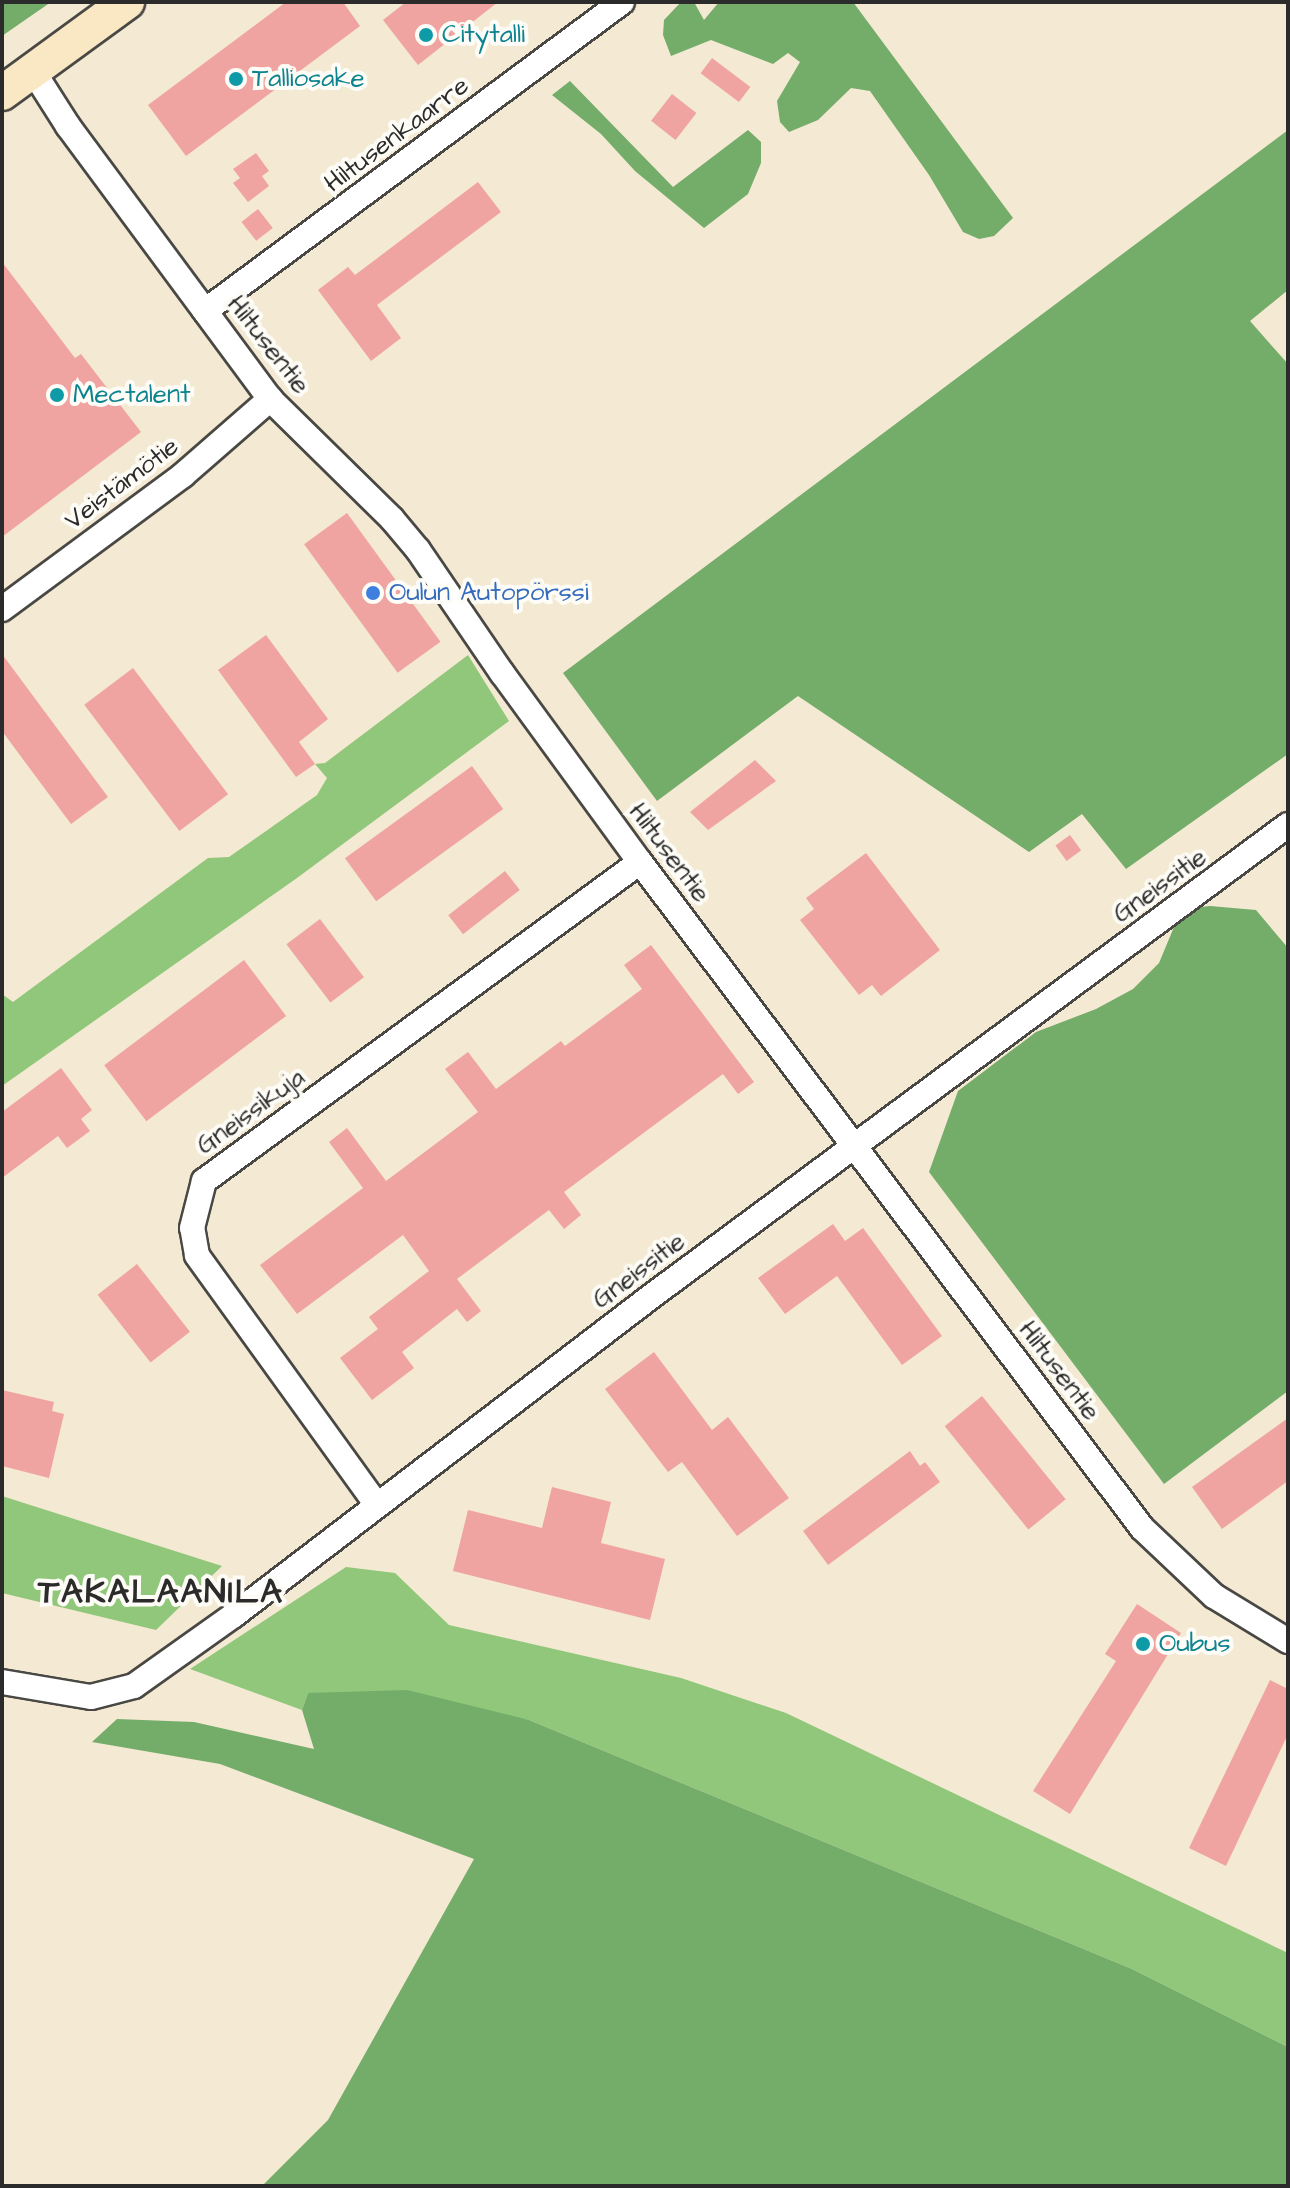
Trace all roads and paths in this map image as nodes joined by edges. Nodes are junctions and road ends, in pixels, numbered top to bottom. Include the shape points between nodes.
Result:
1 (127, 2) edge
2 (622, 2) edge
3 (33, 71) junction
4 (2, 93) edge
5 (205, 311) junction
6 (270, 399) junction
7 (2, 609) edge
8 (1288, 825) edge
9 (640, 862) junction
10 (855, 1145) junction
11 (377, 1505) junction
12 (1288, 1641) edge
13 (2, 1682) edge

1 - 3 main road
2 - 5 street, Hiltusenkaarre
3 - 4 main road
3 - 5 street, Hiltusentie
5 - 6 street, Hiltusentie
6 - 7 street, Veistämötie via 183,475
6 - 9 street, Hiltusentie via 418,550
8 - 10 street, Gneissitie
9 - 10 street, Hiltusentie
9 - 11 street, Gneissikuja via 204,1181 192,1228 197,1255
10 - 11 street, Gneissitie
10 - 12 street, Hiltusentie via 1142,1528 1214,1596
11 - 13 street, Gneissitie via 134,1686 91,1697

